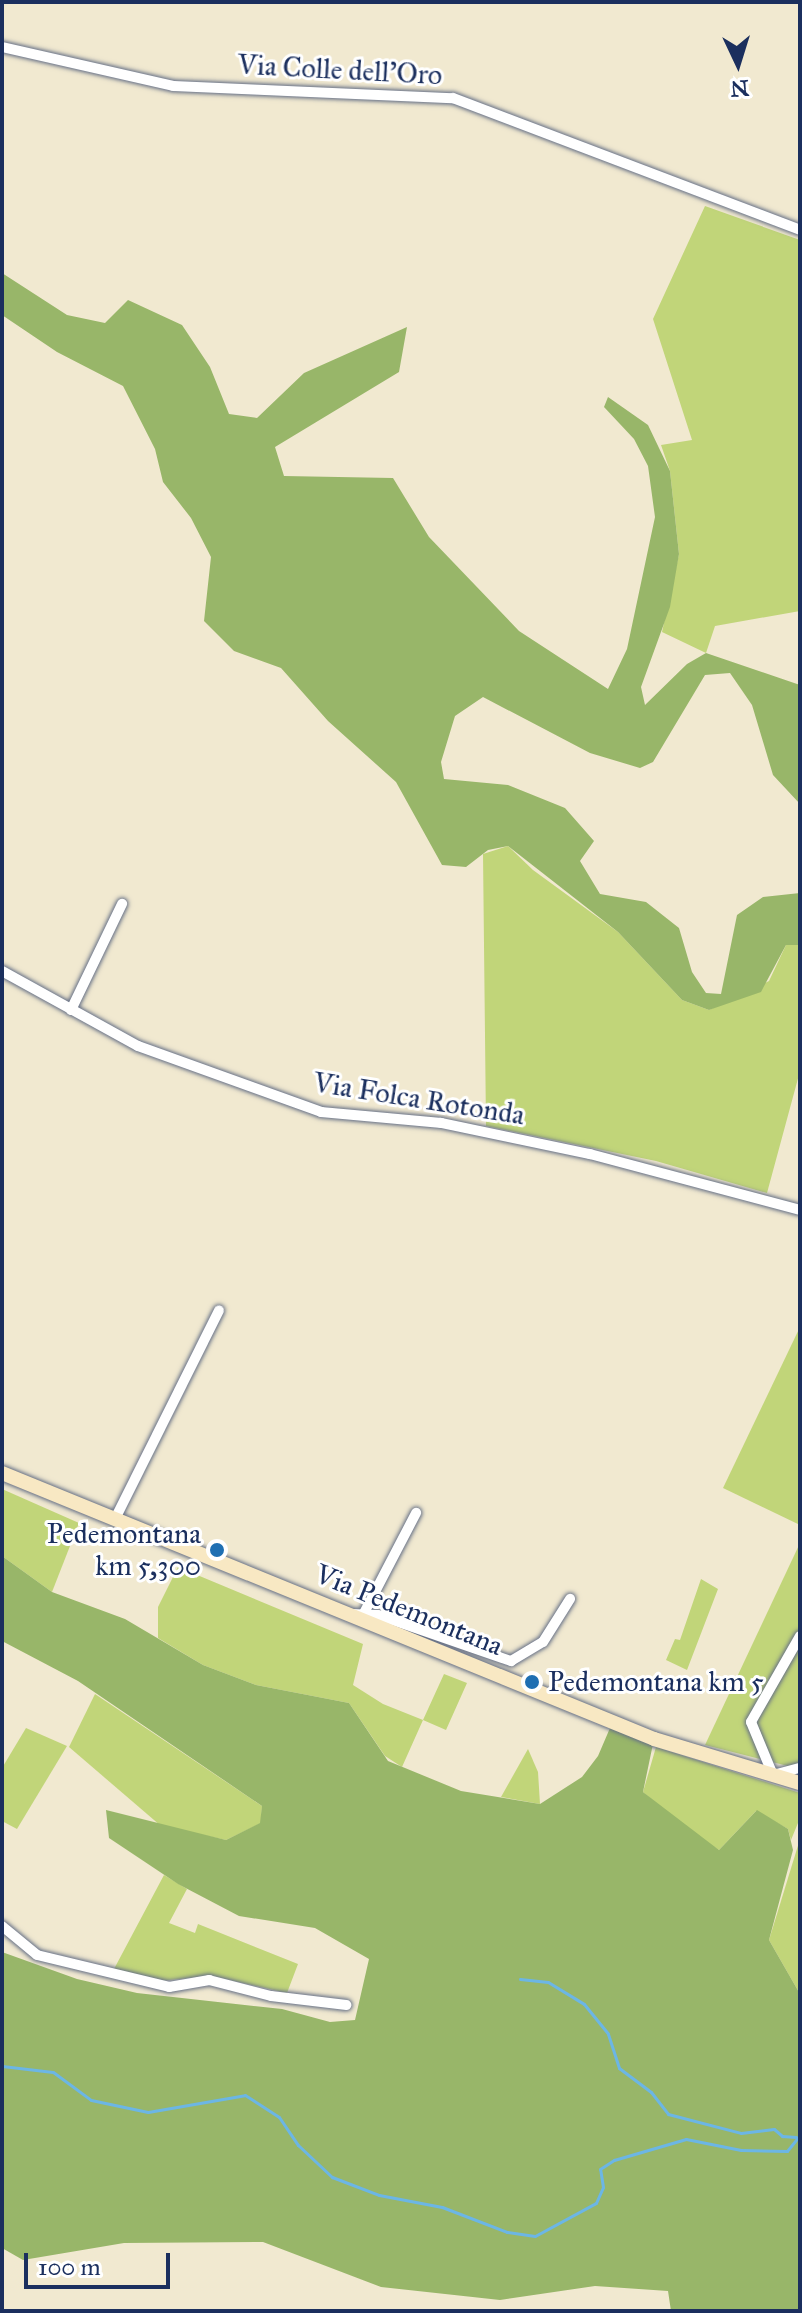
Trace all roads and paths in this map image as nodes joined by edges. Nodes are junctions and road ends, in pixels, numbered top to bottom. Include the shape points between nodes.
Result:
1 (2, 47) edge
2 (800, 230) edge
3 (122, 904) dead end
4 (2, 971) edge
5 (71, 1010) junction
6 (800, 1210) edge
7 (219, 1310) dead end
8 (2, 1473) edge
9 (416, 1513) dead end
10 (115, 1519) junction
11 (570, 1599) dead end
12 (357, 1614) junction
13 (800, 1636) edge
14 (800, 1768) edge
15 (773, 1775) junction
16 (800, 1783) edge
17 (2, 1926) edge
18 (346, 2005) dead end

1 - 2 street, Via Colle dell'Oro via 173,86 453,98
3 - 5 street
4 - 5 street, Via Folca Rotonda
5 - 6 street, Via Folca Rotonda via 138,1046 321,1112 441,1123 590,1154
7 - 10 street
8 - 10 street, Via Pedemontana
9 - 12 street
10 - 12 street, Via Pedemontana
11 - 12 street via 543,1642 511,1661
12 - 15 street, Via Pedemontana via 658,1740
13 - 15 street via 751,1719
14 - 15 street
15 - 16 street, Via Pedemontana
17 - 18 street via 37,1955 169,1987 209,1980 271,1996

